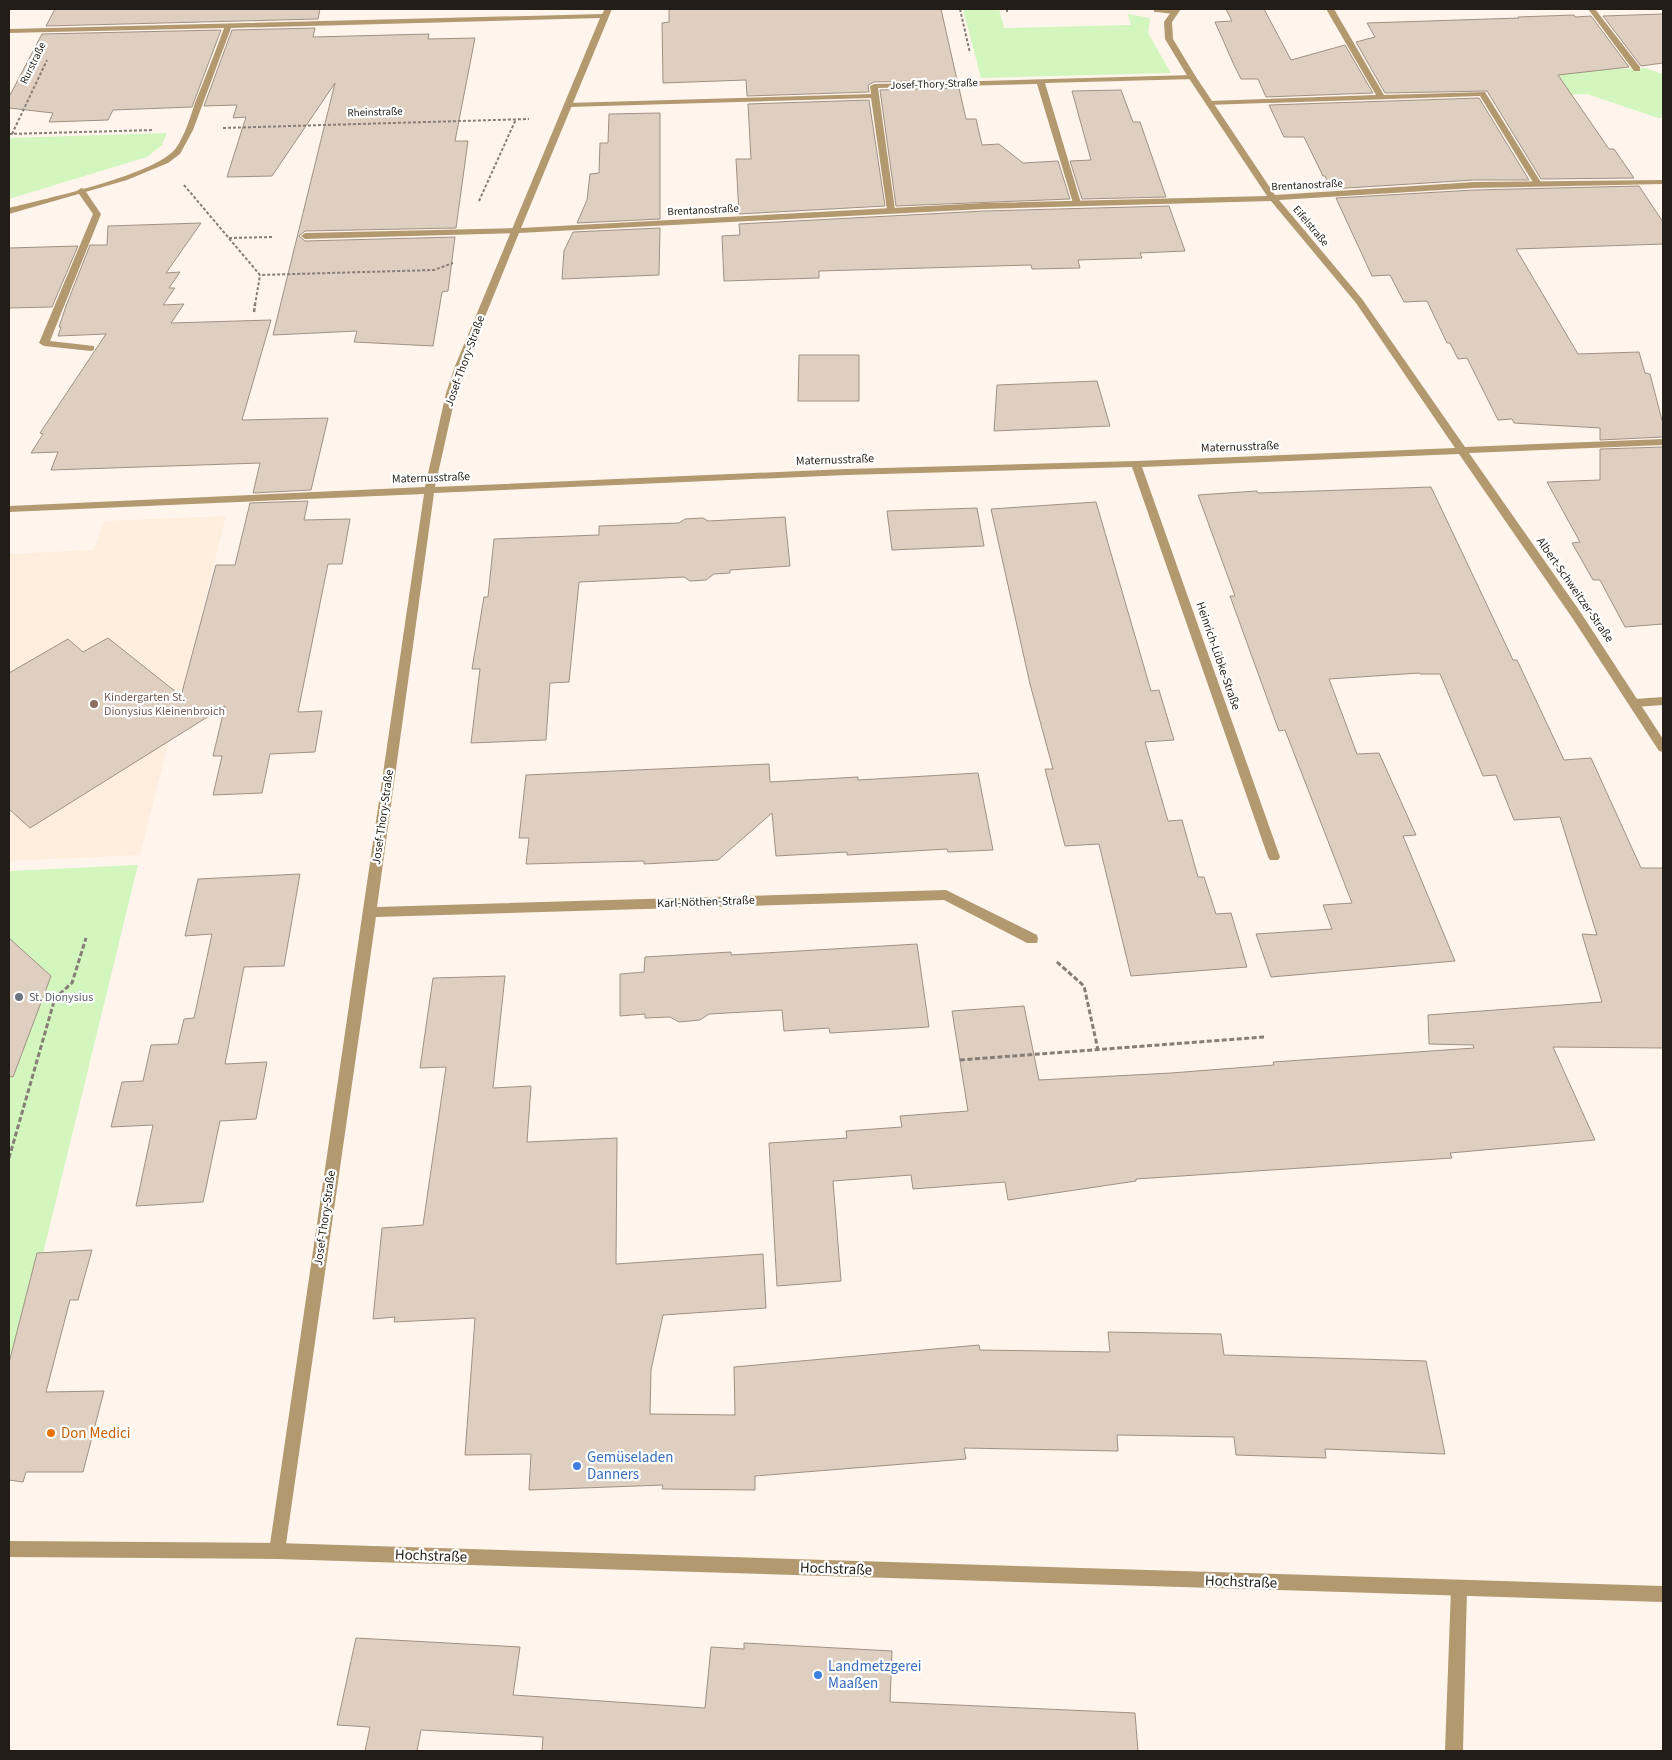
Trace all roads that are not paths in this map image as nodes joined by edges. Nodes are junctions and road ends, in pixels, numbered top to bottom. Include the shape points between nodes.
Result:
1 (1330, 9) edge
2 (1591, 9) edge
3 (1157, 10) dead end
4 (1176, 10) edge
5 (607, 12) edge
6 (229, 24) junction
7 (9, 31) edge
8 (1637, 69) dead end
9 (1192, 77) junction
10 (1040, 81) junction
11 (875, 96) junction
12 (1381, 97) junction
13 (1210, 103) junction
14 (568, 104) junction
15 (1663, 182) edge
16 (1538, 184) junction
17 (81, 190) junction
18 (1273, 198) junction
19 (1077, 203) junction
20 (891, 210) junction
21 (9, 211) edge
22 (516, 231) junction
23 (305, 236) road end
24 (91, 348) dead end
25 (1663, 442) edge
26 (1460, 450) junction
27 (1136, 464) junction
28 (429, 491) junction
29 (9, 509) edge
30 (1663, 702) edge
31 (1634, 703) junction
32 (1663, 748) edge
33 (1274, 857) dead end
34 (370, 912) junction
35 (1032, 939) road end
36 (9, 1549) edge
37 (277, 1551) junction
38 (1459, 1588) junction
39 (1663, 1594) edge
40 (1454, 1751) edge

1 - 12 street
2 - 8 street
3 - 4 street
4 - 9 street, Eifelstraße via 1167,25 1169,39
5 - 6 street, Rurstraße
5 - 14 street, Josef-Thory-Straße
6 - 7 street, Rurstraße
6 - 17 street via 177,152 158,166
9 - 10 street, Josef-Thory-Straße
9 - 13 street, Eifelstraße
10 - 11 street, Josef-Thory-Straße via 874,86
10 - 19 street
11 - 14 street, Josef-Thory-Straße
11 - 20 street
12 - 13 street
12 - 16 street via 1482,94
13 - 18 street, Eifelstraße
14 - 22 street, Josef-Thory-Straße
15 - 16 street, Brentanostraße
16 - 18 street, Brentanostraße
17 - 21 street
17 - 24 street via 97,214 44,343
18 - 19 street, Brentanostraße
18 - 26 street, Eifelstraße via 1359,301
19 - 20 street, Brentanostraße
20 - 22 street, Brentanostraße
22 - 23 street, Brentanostraße
22 - 28 street, Josef-Thory-Straße via 451,393
25 - 26 street, Maternusstraße
26 - 27 street, Maternusstraße
26 - 31 street, Albert-Schweitzer-Straße
27 - 28 street, Maternusstraße via 836,472
27 - 33 street, Heinrich-Lübke-Straße
28 - 29 street, Maternusstraße
28 - 34 street, Josef-Thory-Straße
30 - 31 street
31 - 32 street, Albert-Schweitzer-Straße
34 - 35 street, Karl-Nöthen-Straße via 946,895
34 - 37 street, Josef-Thory-Straße
36 - 37 street, Hochstraße
37 - 38 street, Hochstraße
38 - 39 street, Hochstraße
38 - 40 street

